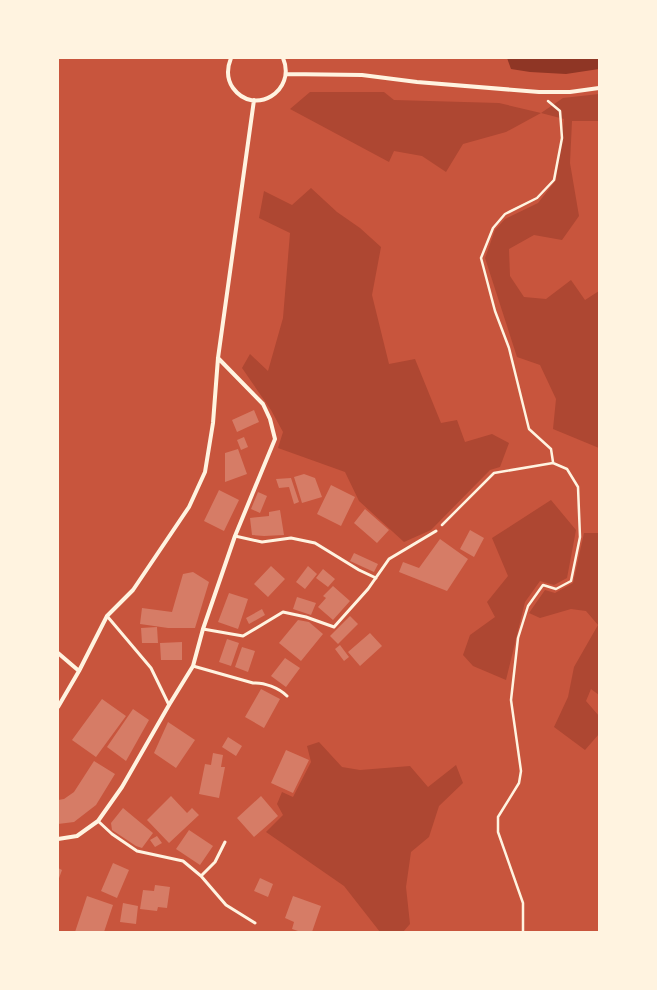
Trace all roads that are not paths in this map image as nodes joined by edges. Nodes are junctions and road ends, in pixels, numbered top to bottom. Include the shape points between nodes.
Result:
1 (231, 58) edge
2 (282, 58) edge
3 (286, 74) junction
4 (599, 88) edge
5 (254, 100) junction
6 (218, 358) junction
7 (436, 531) road end
8 (235, 536) junction
9 (376, 578) junction
10 (106, 616) junction
11 (203, 629) junction
12 (58, 653) edge
13 (193, 666) junction
14 (80, 671) junction
15 (287, 696) dead end
16 (169, 705) junction
17 (58, 707) edge
18 (98, 821) junction
19 (58, 839) edge
20 (224, 842) dead end
21 (201, 876) junction
22 (255, 923) dead end

1 - 5 street via 228,65 230,84 244,98
2 - 3 street
3 - 4 street via 362,75 539,92 570,92
3 - 5 street via 284,83 278,91 263,100
5 - 6 street
6 - 8 street via 263,404 275,439
6 - 10 street via 213,423 205,472 189,507 133,590
7 - 9 lane via 389,559
8 - 9 lane via 262,542 291,538 315,543
8 - 11 street
9 - 11 lane via 334,627 282,612 243,636
10 - 14 street
10 - 16 lane via 152,668
11 - 13 street
12 - 14 street
13 - 15 lane via 253,683 261,682 284,692
13 - 16 street
14 - 17 street
16 - 18 street via 122,787
18 - 19 street via 77,836
18 - 21 lane via 137,851 183,861
20 - 21 lane via 215,862
21 - 22 lane via 226,905

